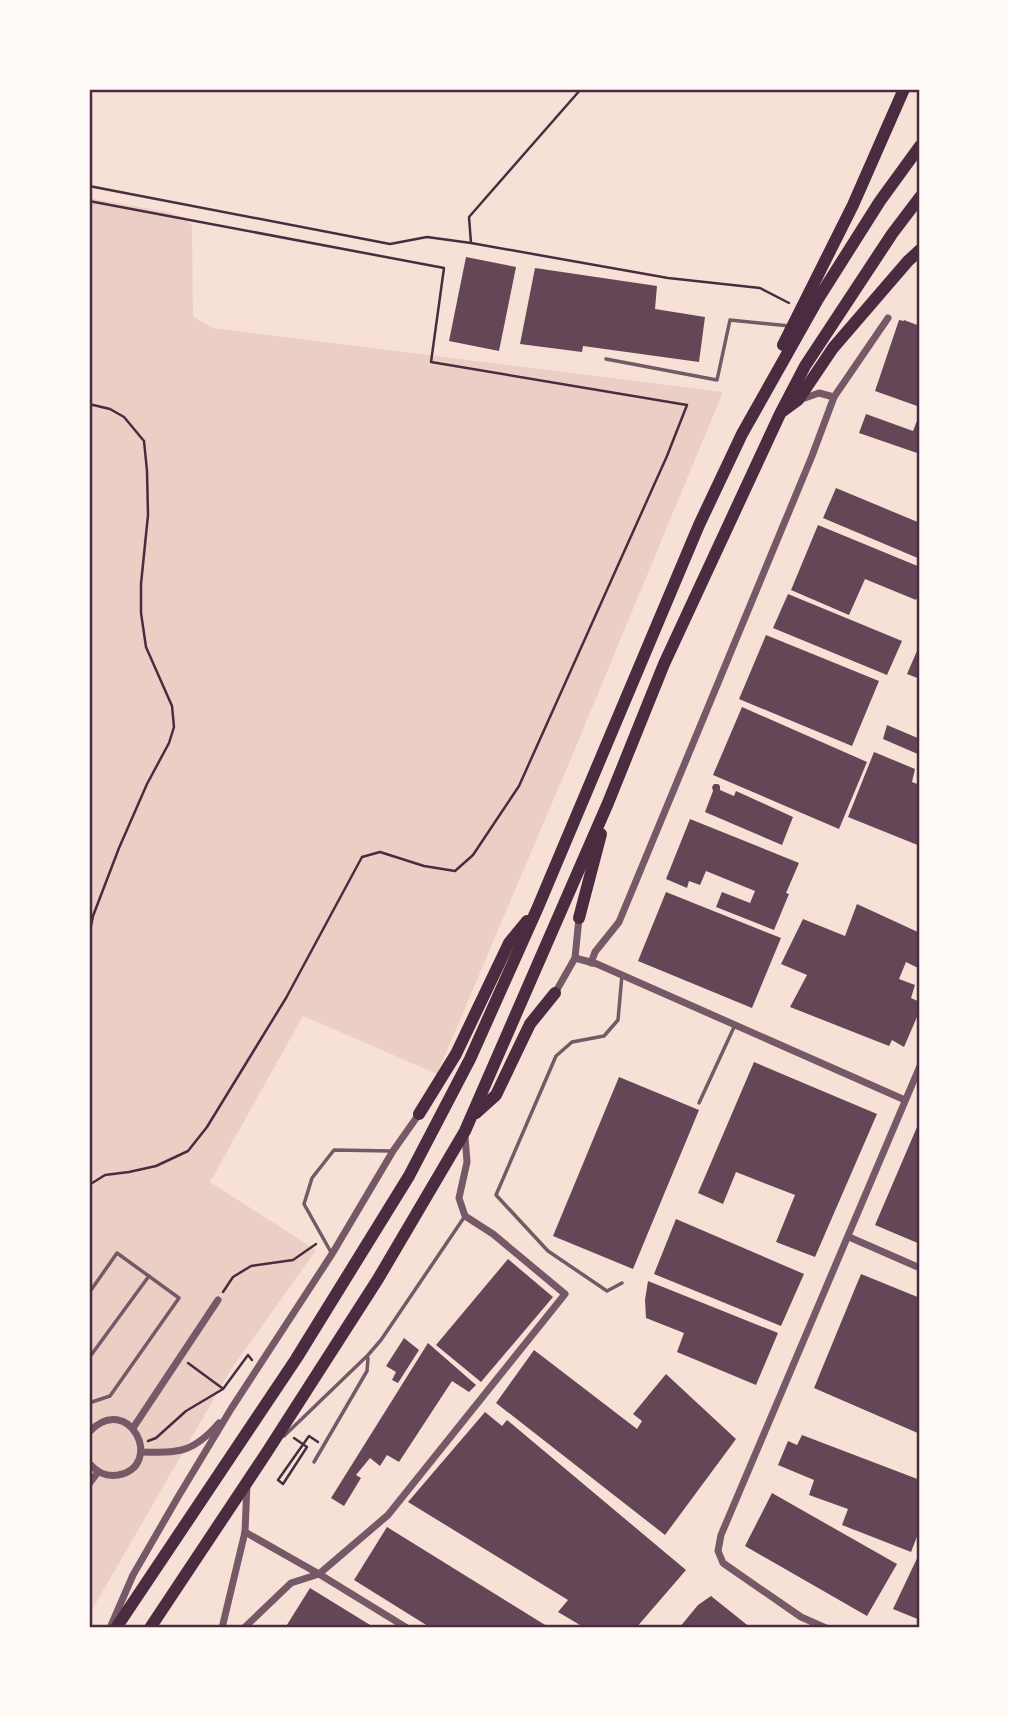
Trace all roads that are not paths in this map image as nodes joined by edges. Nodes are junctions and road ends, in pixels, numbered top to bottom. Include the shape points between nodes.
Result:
1 (904, 89) edge
2 (920, 146) edge
3 (920, 197) edge
4 (920, 250) edge
5 (888, 318) dead end
6 (792, 326) junction
7 (606, 359) dead end
8 (834, 397) junction
9 (798, 400) junction
10 (780, 414) junction
11 (742, 434) junction
12 (608, 803) junction
13 (538, 907) junction
14 (579, 918) joint
15 (575, 958) junction
16 (591, 962) junction
17 (622, 975) junction
18 (555, 993) joint
19 (735, 1025) junction
20 (920, 1066) edge
21 (905, 1100) junction
22 (699, 1103) dead end
23 (419, 1114) joint
24 (473, 1115) junction
25 (465, 1131) junction
26 (393, 1152) junction
27 (465, 1216) junction
28 (849, 1237) junction
29 (332, 1254) junction
30 (920, 1268) edge
31 (149, 1276) junction
32 (622, 1283) dead end
33 (89, 1293) edge
34 (218, 1300) road end
35 (368, 1356) junction
36 (89, 1358) edge
37 (89, 1400) edge
38 (231, 1409) junction
39 (133, 1428) junction
40 (89, 1432) edge
41 (141, 1448) junction
42 (267, 1452) junction
43 (314, 1462) dead end
44 (89, 1463) edge
45 (97, 1472) junction
46 (248, 1482) junction
47 (89, 1484) edge
48 (245, 1532) junction
49 (318, 1574) junction
50 (113, 1628) edge
51 (150, 1628) edge
52 (222, 1628) edge
53 (244, 1628) edge
54 (407, 1628) edge
55 (825, 1628) edge

1 - 6 highway
2 - 11 highway via 818,299
3 - 10 highway via 805,366
4 - 9 highway via 833,348
5 - 8 street
6 - 7 lane via 730,320 717,380
6 - 11 highway
8 - 9 street via 819,393
8 - 16 street via 619,922
9 - 10 highway
10 - 12 highway via 664,664
11 - 13 highway via 698,525
12 - 14 highway
12 - 24 highway
13 - 23 highway via 509,943 456,1054
13 - 50 highway via 470,1059 409,1177 296,1359
14 - 15 street
15 - 16 street
15 - 18 street
16 - 17 street
17 - 19 street
17 - 32 lane via 618,1020 604,1036 572,1042 556,1056 496,1195 548,1251 607,1291
18 - 24 highway via 530,1024 496,1095
19 - 21 street
19 - 22 lane
20 - 21 street
21 - 28 street
23 - 26 street
24 - 25 highway
25 - 27 street via 467,1162 459,1198
25 - 42 highway via 378,1279
26 - 29 street
26 - 29 lane via 334,1150 312,1178 303,1204
27 - 35 lane
27 - 49 street via 565,1294 388,1515
28 - 30 street
28 - 55 street via 718,1551 723,1563 801,1617
29 - 38 street
31 - 33 lane via 117,1254
31 - 36 lane
31 - 37 lane via 180,1298 110,1396
34 - 39 street
35 - 42 lane
35 - 43 lane via 367,1371
38 - 41 street via 205,1439 187,1449 169,1453
38 - 50 street via 133,1576
39 - 40 street via 115,1419 105,1420
39 - 41 street
41 - 45 street via 136,1465 125,1474
42 - 46 highway
44 - 45 street
45 - 47 street
46 - 48 street
46 - 51 highway
48 - 49 street
48 - 52 street
49 - 53 street via 291,1583
49 - 54 street

